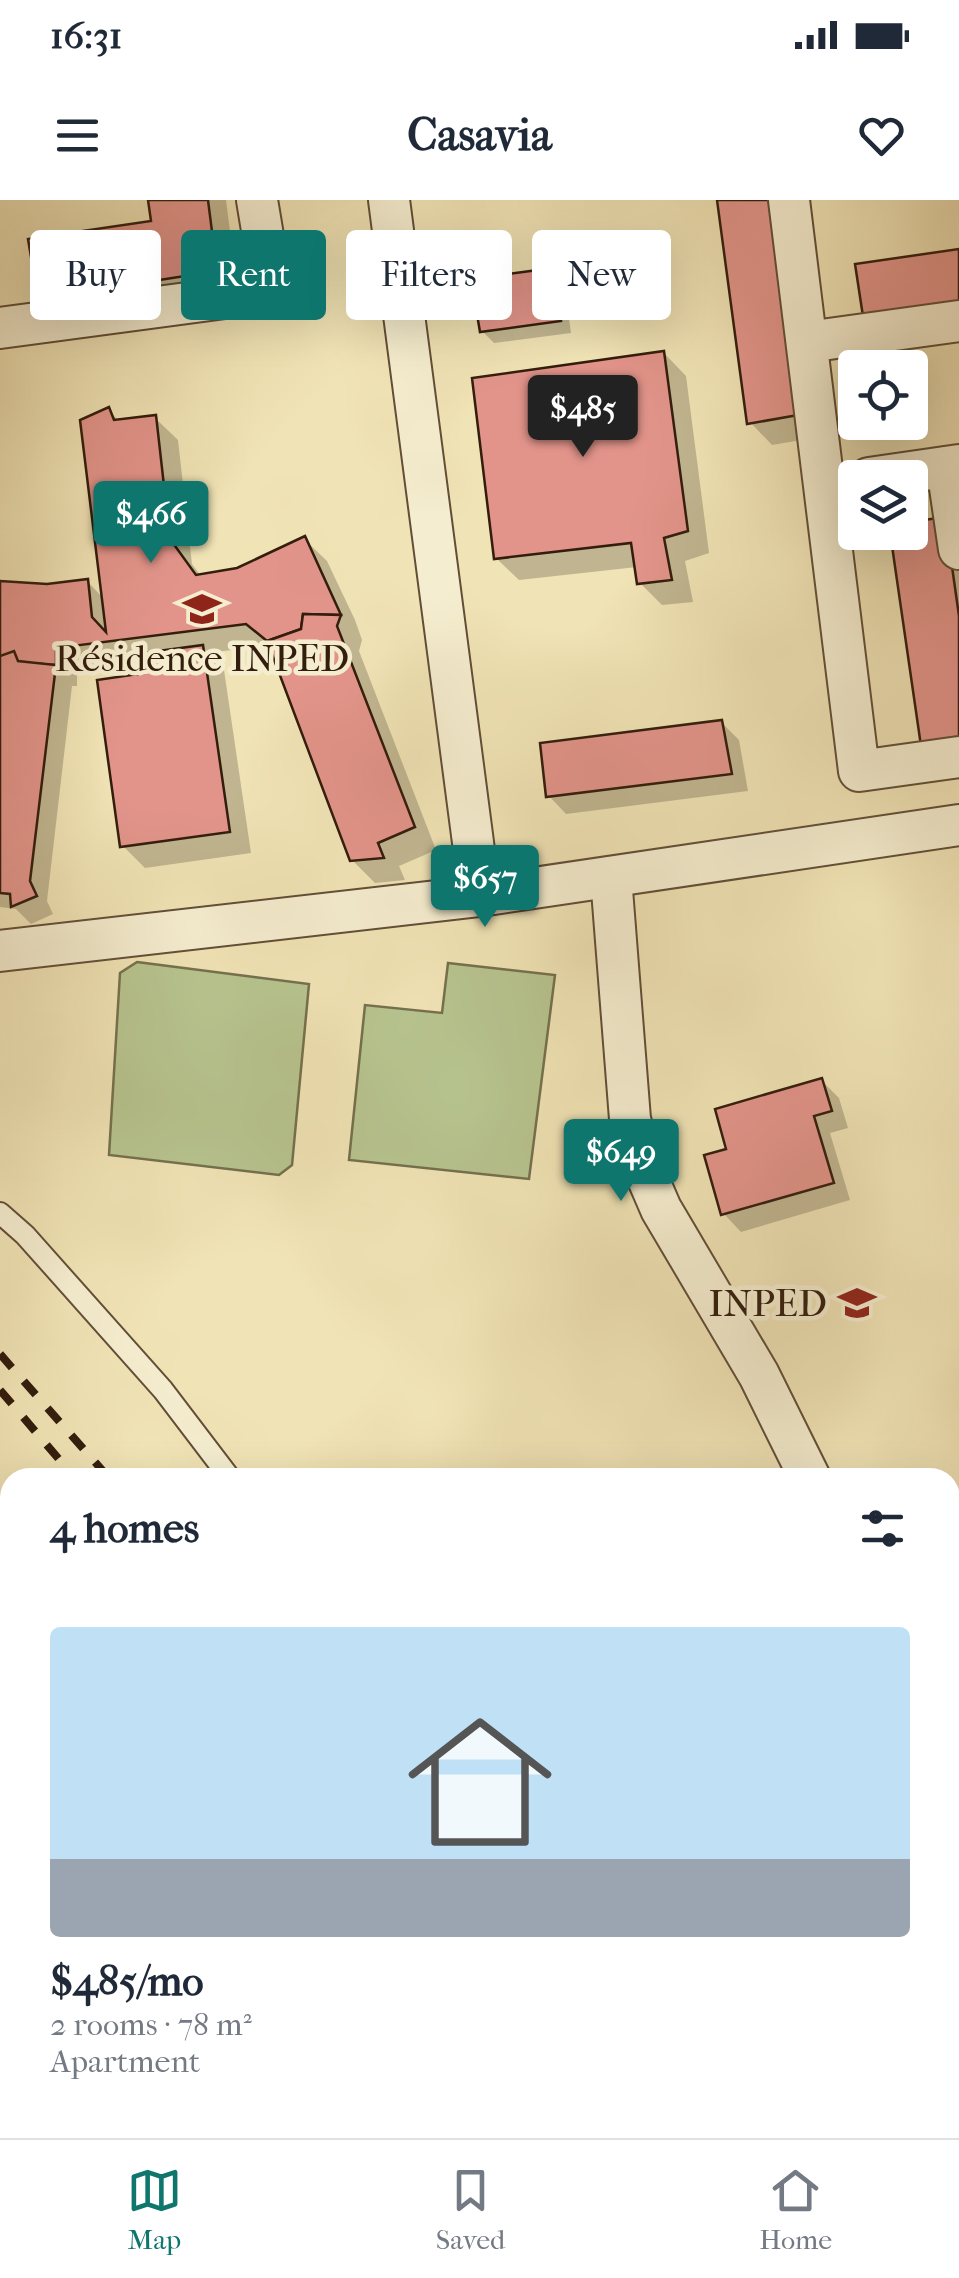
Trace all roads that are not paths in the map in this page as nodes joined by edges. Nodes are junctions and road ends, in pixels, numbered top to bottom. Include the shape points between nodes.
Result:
1 (258, 200) edge
2 (389, 200) edge
3 (789, 200) edge
4 (959, 321) edge
5 (0, 328) edge
6 (807, 342) junction
7 (953, 466) edge
8 (928, 470) edge
9 (838, 474) edge
10 (959, 549) edge
11 (844, 550) edge
12 (959, 757) edge
13 (959, 826) edge
14 (611, 877) junction
15 (480, 896) junction
16 (0, 952) edge
17 (0, 1213) edge
18 (222, 1468) edge
19 (805, 1468) edge

1 - 5 street via 269,272 255,294
2 - 15 street
3 - 6 street
4 - 6 street
6 - 9 street
7 - 8 street
7 - 10 street
11 - 12 street via 859,772
13 - 14 street
14 - 15 street
14 - 19 street via 630,1119 642,1164
15 - 16 street
17 - 18 lane via 163,1390

